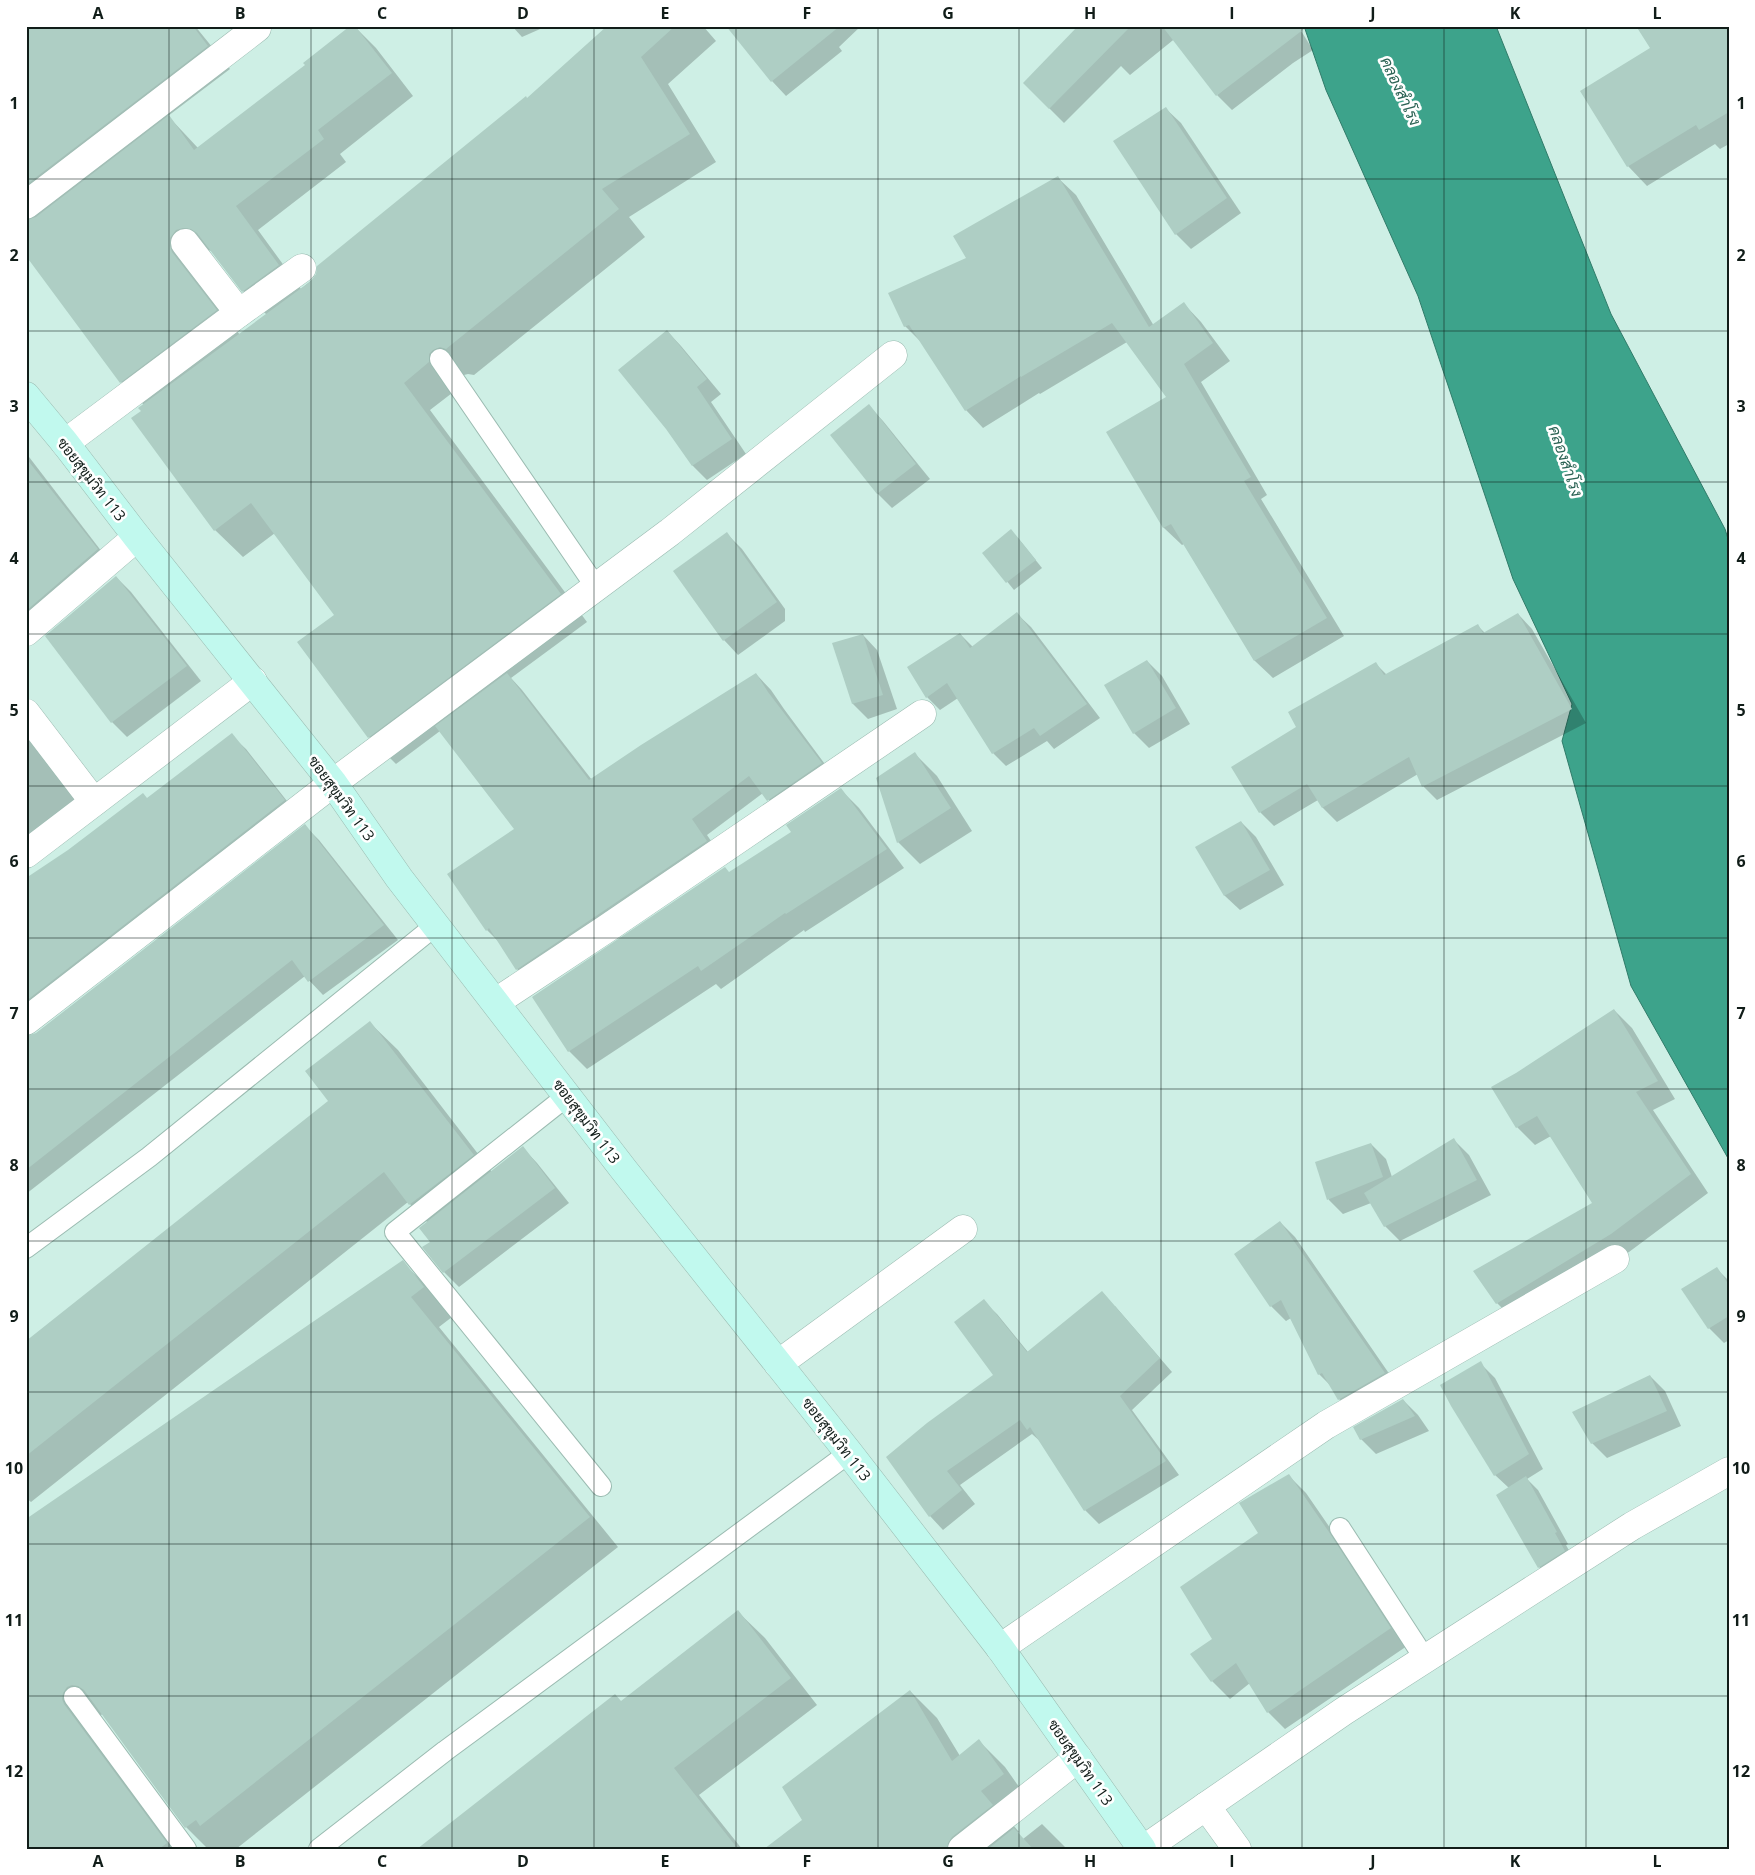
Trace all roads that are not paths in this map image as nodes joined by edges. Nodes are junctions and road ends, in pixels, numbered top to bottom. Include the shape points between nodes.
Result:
1 (257, 28) dead end
2 (26, 205) edge
3 (185, 243) dead end
4 (302, 268) dead end
5 (238, 313) junction
6 (893, 355) dead end
7 (440, 359) dead end
8 (26, 396) edge
9 (65, 443) junction
10 (137, 537) junction
11 (596, 587) junction
12 (26, 632) edge
13 (253, 682) junction
14 (26, 713) edge
15 (922, 714) dead end
16 (333, 783) junction
17 (94, 802) junction
18 (26, 854) edge
19 (436, 925) junction
20 (496, 1002) junction
21 (26, 1021) edge
22 (567, 1096) junction
23 (963, 1229) dead end
24 (26, 1248) edge
25 (1615, 1259) dead end
26 (778, 1364) junction
27 (849, 1453) junction
28 (1729, 1471) edge
29 (601, 1486) dead end
30 (1340, 1528) dead end
31 (1000, 1648) junction
32 (1425, 1659) junction
33 (74, 1697) dead end
34 (1078, 1758) junction
35 (1206, 1806) junction
36 (186, 1849) edge
37 (319, 1849) edge
38 (962, 1849) edge
39 (1143, 1849) edge
40 (1237, 1849) edge

1 - 2 street
3 - 5 street
4 - 5 street
5 - 9 street
6 - 11 street
7 - 11 lane
8 - 9 main road, ซอยสุขุมวิท 113
9 - 10 main road, ซอยสุขุมวิท 113
10 - 12 street
10 - 13 main road, ซอยสุขุมวิท 113
11 - 16 street
13 - 16 main road, ซอยสุขุมวิท 113
13 - 17 street
14 - 17 street
15 - 20 street
16 - 19 main road, ซอยสุขุมวิท 113
16 - 21 street
17 - 18 street
19 - 20 main road, ซอยสุขุมวิท 113
19 - 24 lane via 149,1157
20 - 22 main road, ซอยสุขุมวิท 113
22 - 26 main road, ซอยสุขุมวิท 113
22 - 29 lane via 395,1232
23 - 26 street
25 - 31 street via 1326,1425
26 - 27 main road, ซอยสุขุมวิท 113
27 - 31 main road, ซอยสุขุมวิท 113
27 - 37 lane via 445,1751
28 - 32 street via 1632,1526
30 - 32 lane
31 - 34 main road, ซอยสุขุมวิท 113
32 - 35 street
33 - 36 lane
34 - 38 street
34 - 39 main road, ซอยสุขุมวิท 113
35 - 39 street
35 - 40 street

